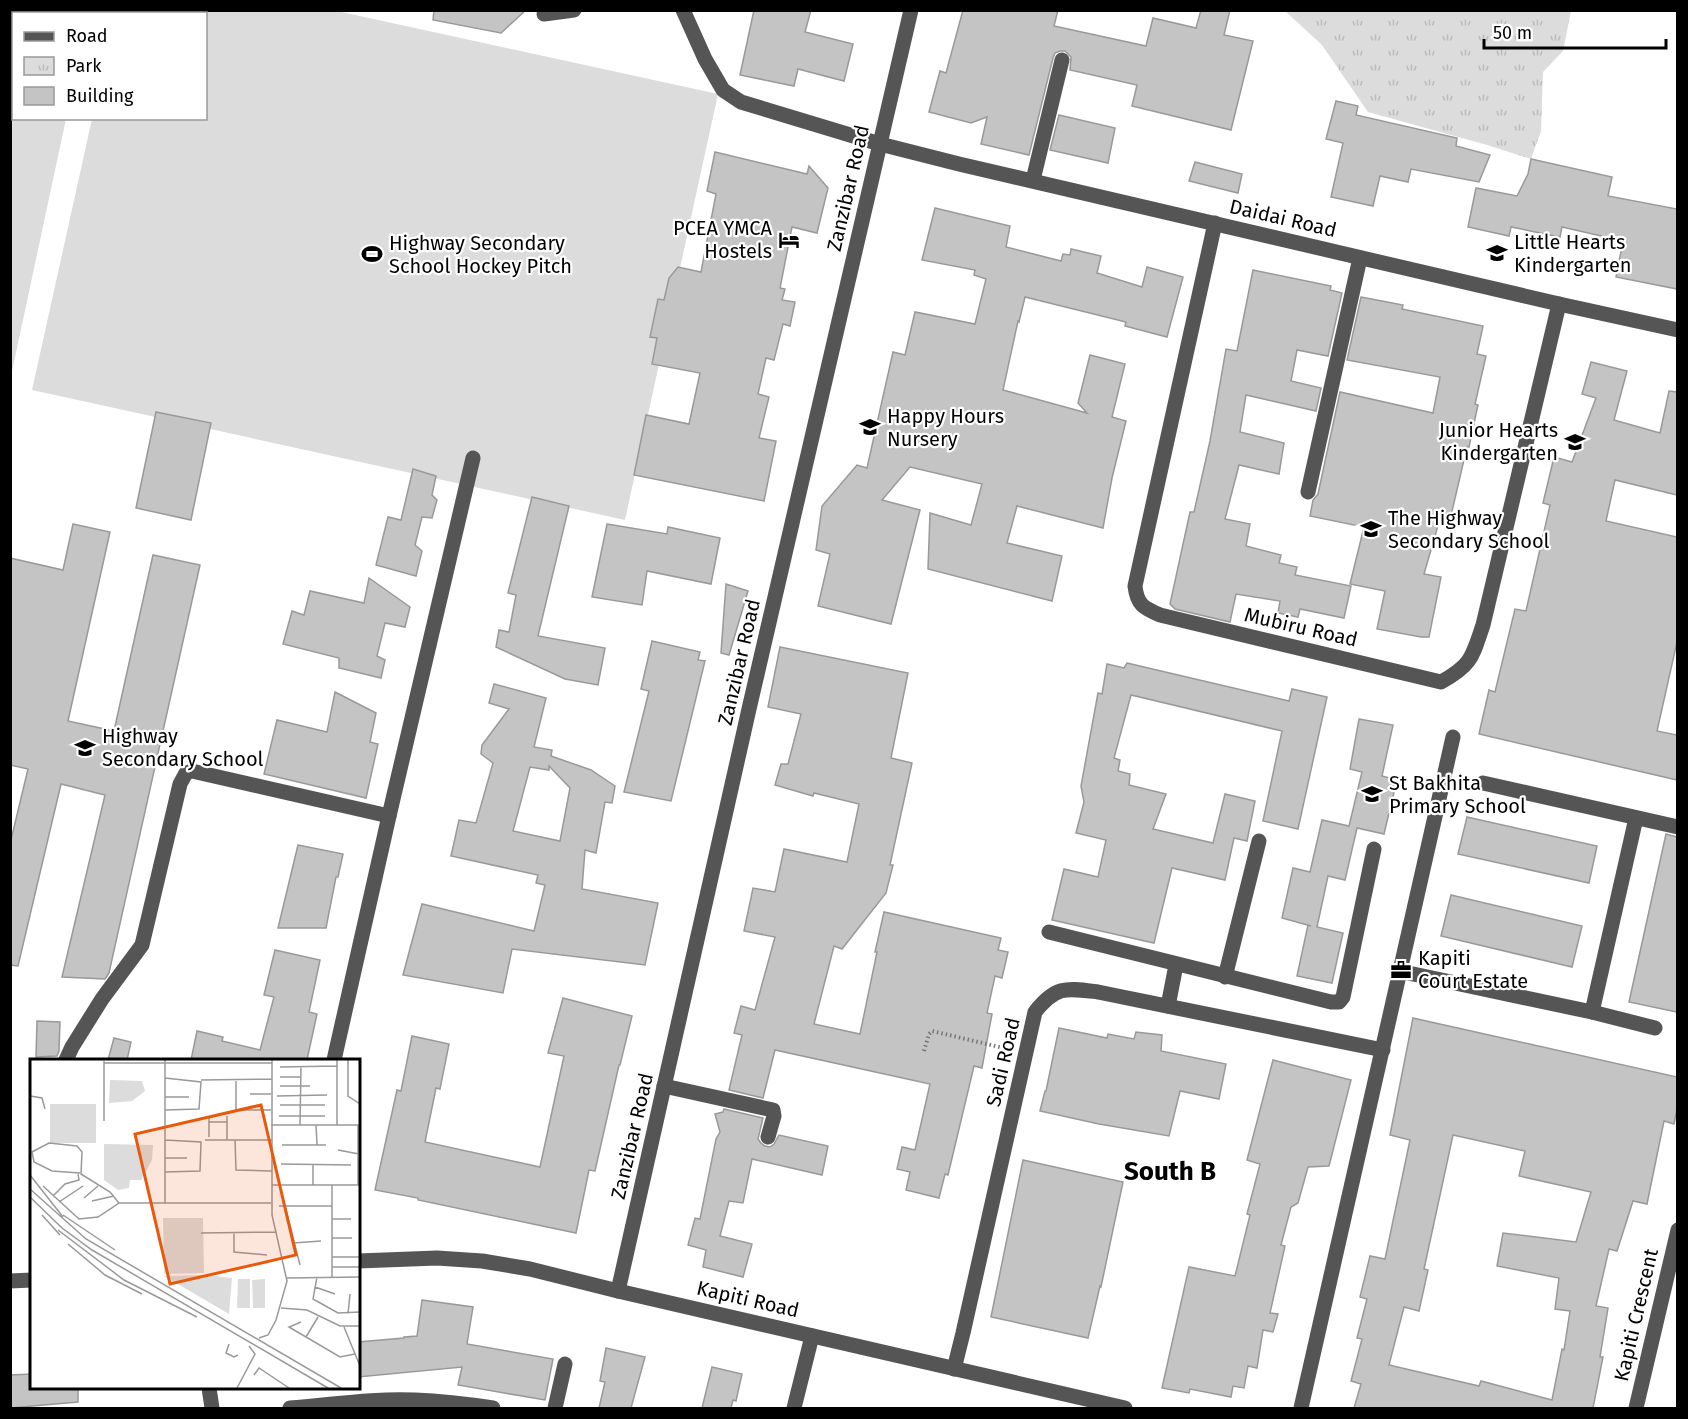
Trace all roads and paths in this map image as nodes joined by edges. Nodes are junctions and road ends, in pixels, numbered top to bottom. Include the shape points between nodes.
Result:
1 (574, 10) edge
2 (683, 10) edge
3 (910, 10) edge
4 (544, 14) dead end
5 (1062, 60) dead end
6 (879, 144) junction
7 (1033, 180) junction
8 (1215, 223) junction
9 (1360, 258) junction
10 (1559, 304) junction
11 (1677, 330) edge
12 (473, 459) dead end
13 (1308, 492) dead end
14 (1453, 736) dead end
15 (1483, 783) dead end
16 (389, 816) junction
17 (1636, 818) junction
18 (1677, 828) edge
19 (1259, 841) dead end
20 (1374, 849) dead end
21 (1049, 932) dead end
22 (1176, 964) junction
23 (1399, 971) junction
24 (1225, 977) junction
25 (1168, 1006) junction
26 (1592, 1012) junction
27 (1655, 1028) dead end
28 (1383, 1050) junction
29 (924, 1051) dead end
30 (1026, 1054) junction
31 (66, 1059) edge
32 (334, 1059) edge
33 (664, 1086) junction
34 (768, 1137) dead end
35 (1677, 1230) edge
36 (360, 1262) edge
37 (30, 1280) edge
38 (10, 1281) edge
39 (618, 1291) junction
40 (812, 1336) junction
41 (565, 1364) dead end
42 (954, 1369) junction
43 (209, 1389) edge
44 (212, 1408) edge
45 (290, 1408) edge
46 (493, 1408) edge
47 (555, 1408) edge
48 (794, 1408) edge
49 (1125, 1408) edge
50 (1301, 1408) edge
51 (1636, 1408) edge

1 - 4 street
2 - 6 street, Daidai Road via 723,90 741,102
3 - 6 street, Zanzibar Road
5 - 7 street
6 - 7 street, Daidai Road
6 - 33 street, Zanzibar Road
7 - 8 street, Daidai Road
8 - 9 street, Daidai Road
8 - 10 street, Mubiru Road via 1135,586 1136,597 1160,615 1441,682 1458,673 1472,658 1483,625
9 - 10 street, Daidai Road
9 - 13 street
10 - 11 street, Daidai Road
12 - 16 street
14 - 23 street
15 - 17 street
16 - 31 street via 186,772 142,945 102,999
16 - 32 street
17 - 18 street
17 - 26 street
19 - 24 street
20 - 24 street via 1339,1002
21 - 22 street
22 - 24 street
22 - 25 street
23 - 26 street
23 - 28 street
25 - 28 street, Sadi Road
25 - 30 street, Sadi Road via 1087,990 1056,991 1035,1012
26 - 27 street
28 - 50 street
29 - 30 path via 932,1031
30 - 42 street, Sadi Road
33 - 34 street via 773,1110
33 - 39 street, Zanzibar Road
35 - 51 street, Kapiti Crescent
36 - 39 street, Kapiti Road via 437,1258 482,1261
37 - 38 street
39 - 40 street, Kapiti Road
40 - 42 street, Kapiti Road
40 - 48 street
41 - 47 street
42 - 49 street, Kapiti Road
43 - 44 street
45 - 46 street via 412,1400

